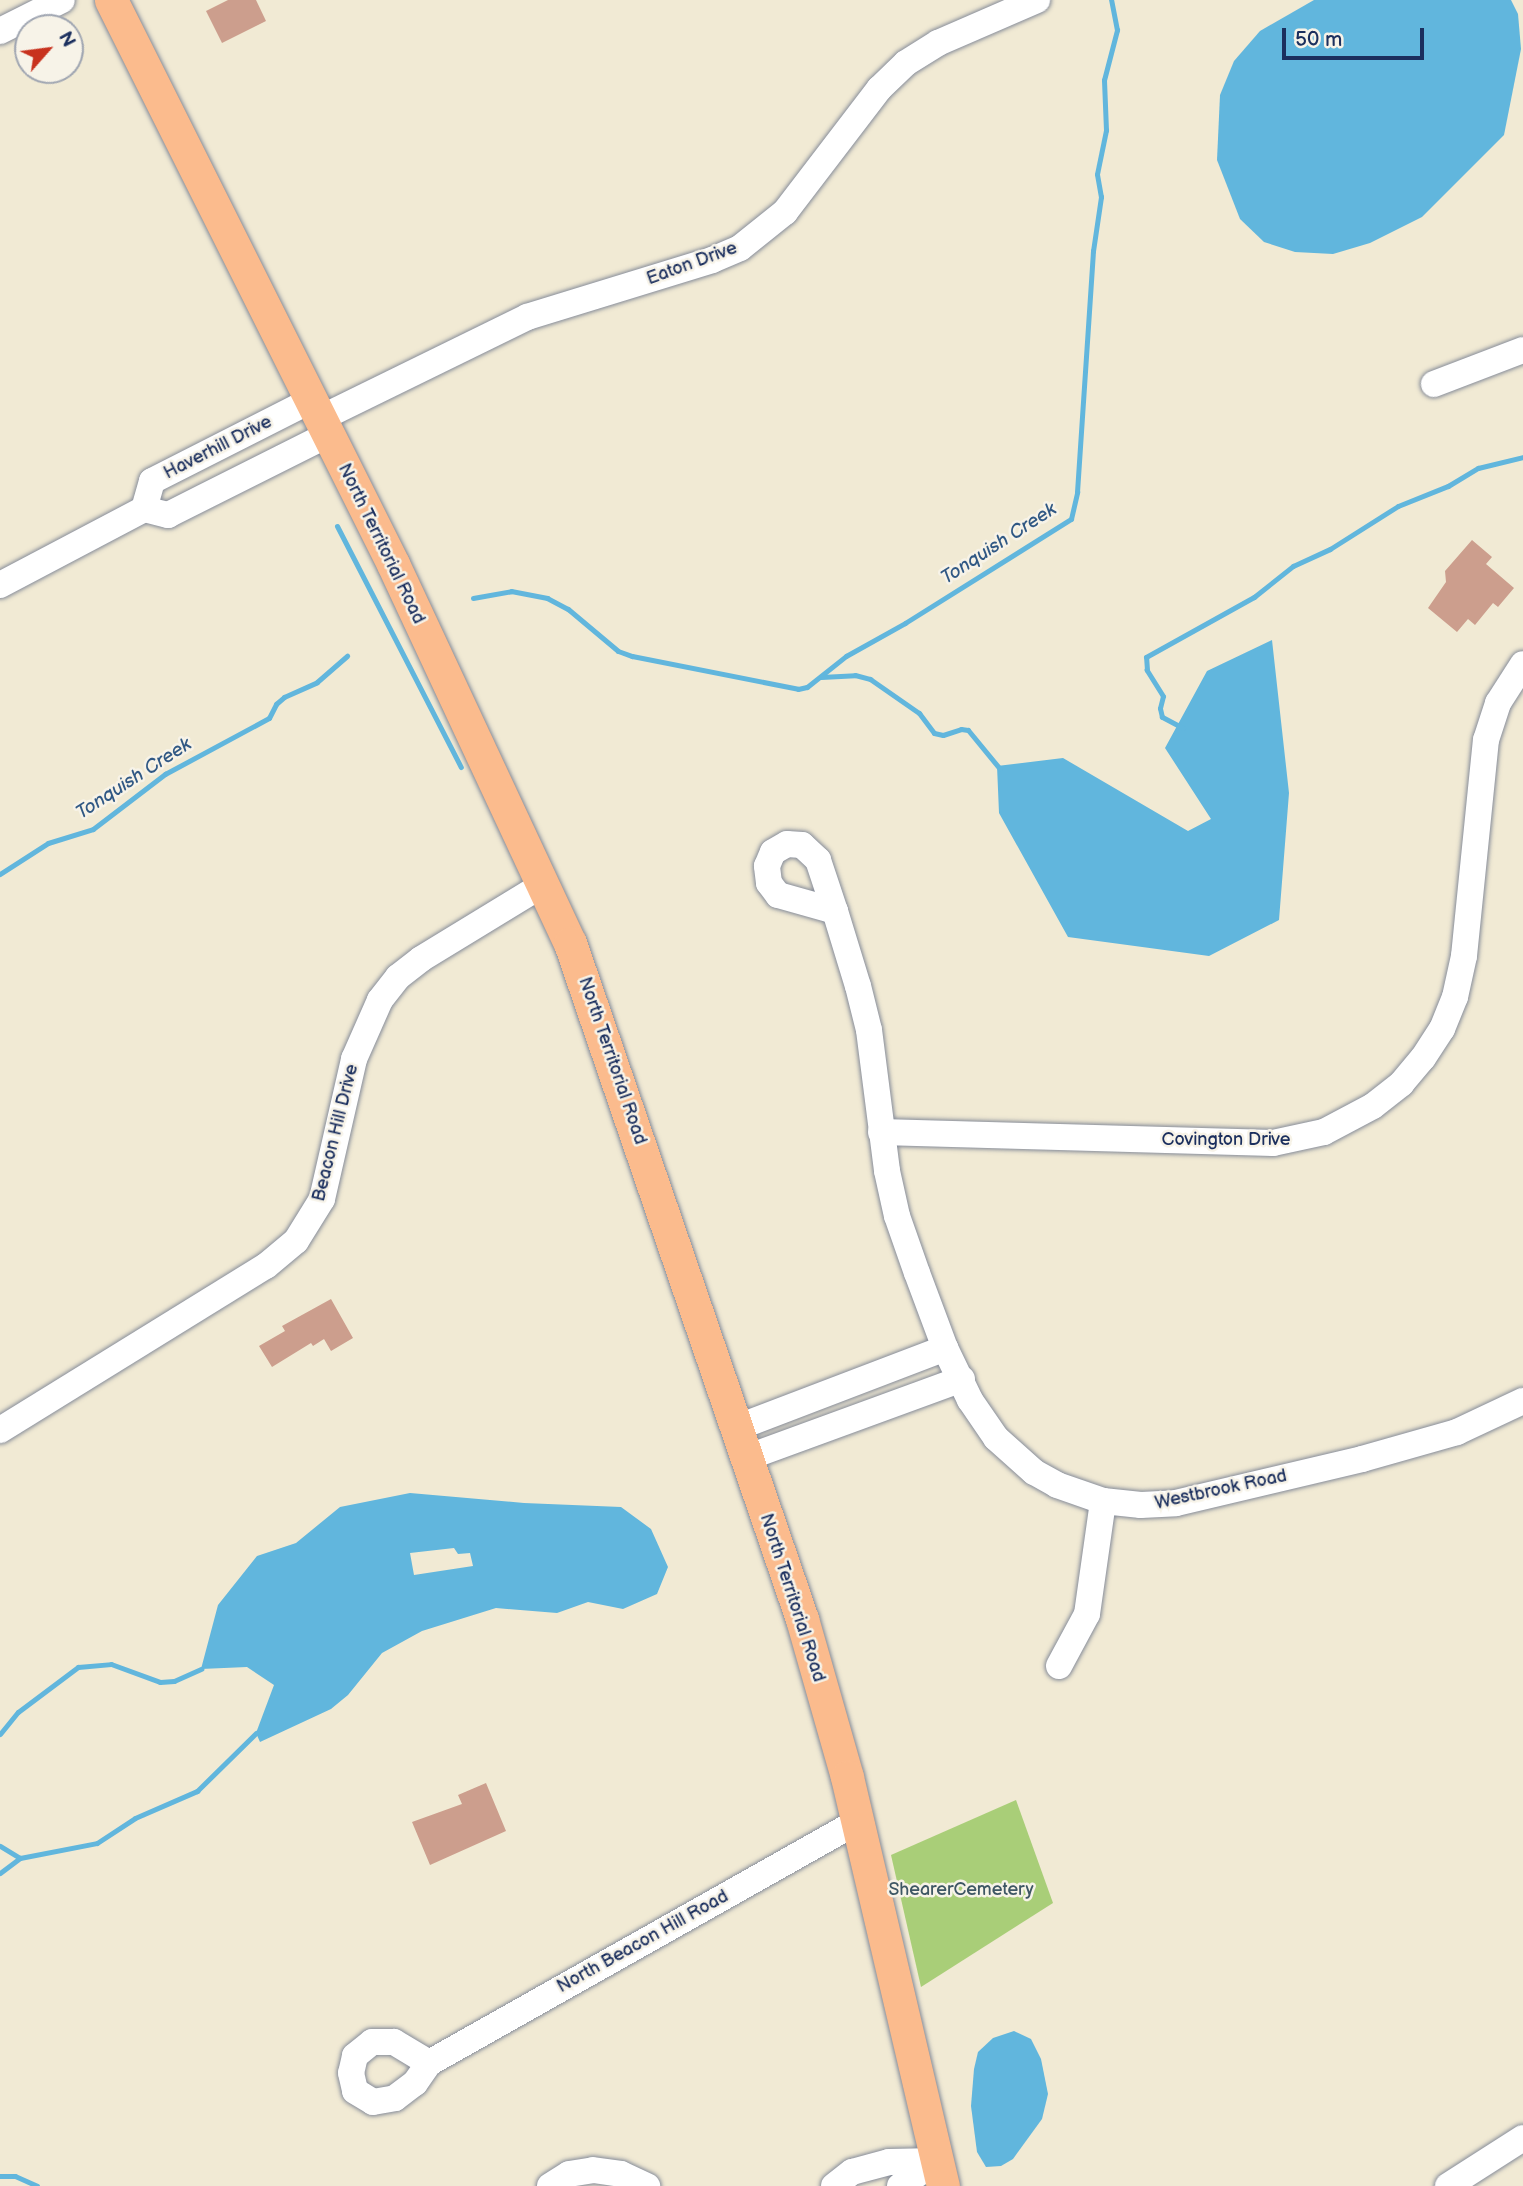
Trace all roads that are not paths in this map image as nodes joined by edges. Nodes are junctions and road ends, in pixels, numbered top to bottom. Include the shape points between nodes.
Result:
1 (62, 0) edge
2 (111, 0) edge
3 (1037, 0) edge
4 (0, 32) edge
5 (1523, 349) edge
6 (1434, 384) dead end
7 (318, 418) junction
8 (144, 509) junction
9 (0, 585) edge
10 (1523, 664) edge
11 (544, 884) junction
12 (835, 911) dead end
13 (881, 1132) junction
14 (945, 1348) junction
15 (962, 1379) junction
16 (1523, 1401) edge
17 (0, 1430) edge
18 (741, 1443) junction
19 (1103, 1501) junction
20 (1059, 1666) dead end
21 (857, 1822) junction
22 (429, 2063) dead end
23 (1523, 2138) edge
24 (940, 2173) edge
25 (550, 2186) edge
26 (647, 2186) edge
27 (835, 2186) edge
28 (901, 2186) edge
29 (1448, 2186) edge

1 - 4 street
2 - 7 main road, North Territorial Road
3 - 7 street, Eaton Drive via 906,62 879,89 785,212 740,248 527,317
5 - 6 street
7 - 8 street, Haverhill Drive via 168,514
7 - 8 street, Haverhill Drive via 152,481
7 - 11 main road, North Territorial Road via 393,564
8 - 9 street, Haverhill Drive
10 - 13 street, Covington Drive via 1498,704 1486,740 1464,956 1455,997 1423,1058 1401,1084 1373,1106 1324,1132 1273,1143
11 - 17 street, Beacon Hill Drive via 421,959 398,977 380,1000 354,1059 322,1199 290,1247
11 - 18 main road, North Territorial Road via 631,1113
12 - 13 street, Westbrook Road via 869,1030
13 - 14 street, Westbrook Road via 897,1216
14 - 15 street, Westbrook Road
14 - 18 street
15 - 18 street
15 - 19 street, Westbrook Road via 980,1417 1016,1457 1057,1485
16 - 19 street, Westbrook Road via 1457,1432 1256,1484 1176,1503
18 - 21 main road, North Territorial Road via 802,1619
19 - 20 street via 1087,1614
21 - 22 street, North Beacon Hill Road
21 - 24 main road, North Territorial Road
23 - 29 street
24 - 27 street via 889,2162 852,2172
24 - 28 street
25 - 26 street via 569,2174 593,2170 621,2174

